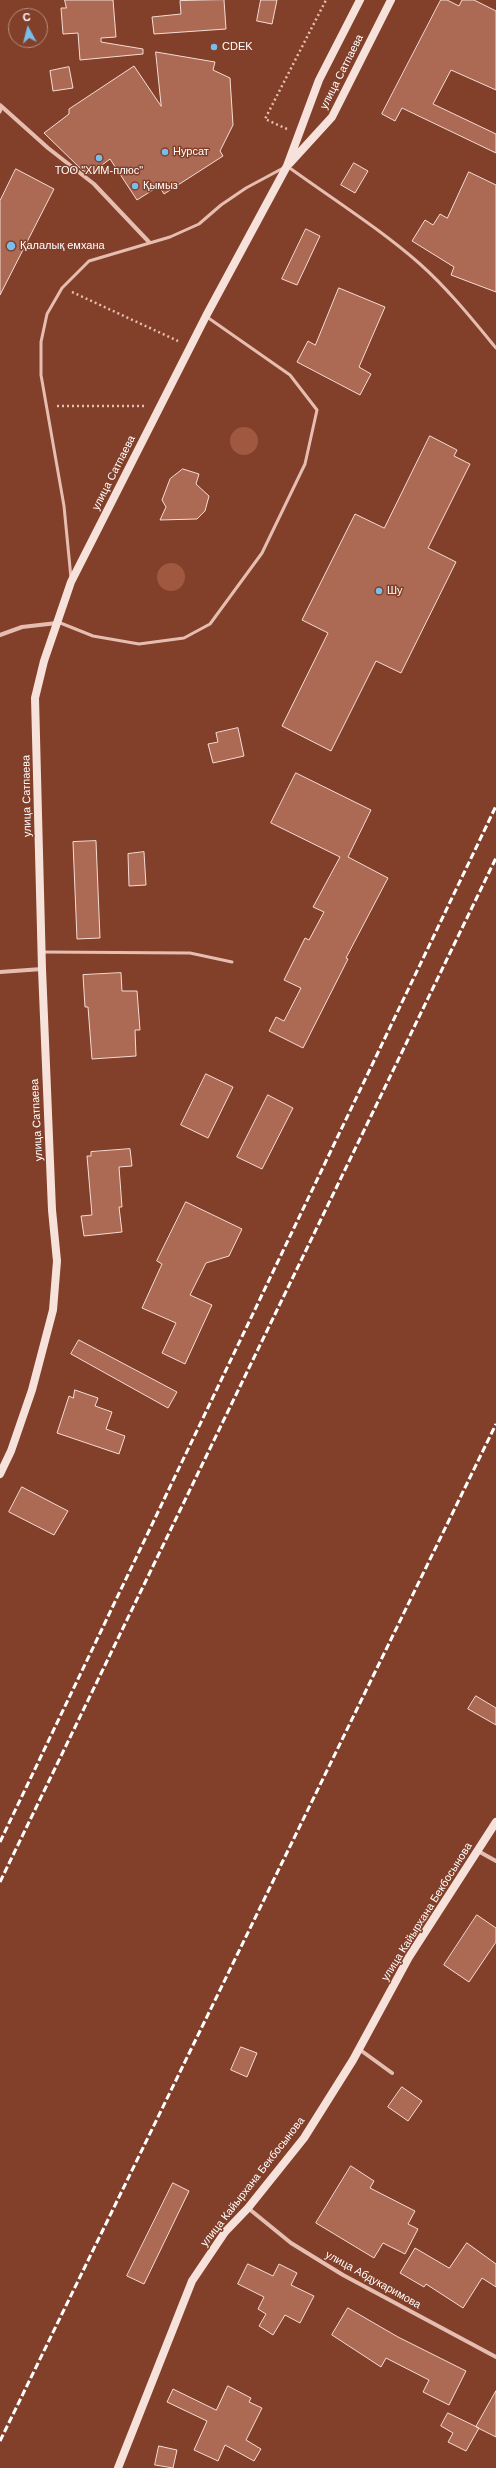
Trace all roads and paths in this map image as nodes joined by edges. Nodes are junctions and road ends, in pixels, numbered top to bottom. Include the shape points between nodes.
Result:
1 (326, 0) edge
2 (360, 0) edge
3 (391, 0) edge
4 (1, 108) edge
5 (299, 134) junction
6 (287, 166) junction
7 (149, 242) junction
8 (62, 288) junction
9 (206, 316) junction
10 (190, 347) junction
11 (496, 348) edge
12 (48, 406) junction
13 (160, 406) junction
14 (71, 582) junction
15 (58, 622) junction
16 (0, 635) edge
17 (41, 952) junction
18 (232, 962) dead end
19 (42, 969) junction
20 (0, 972) edge
21 (0, 1474) edge
22 (496, 1822) edge
23 (478, 1850) junction
24 (496, 1861) edge
25 (359, 2049) junction
26 (392, 2073) dead end
27 (248, 2208) junction
28 (496, 2357) edge
29 (118, 2468) edge

1 - 5 path via 265,119
2 - 5 street, улица Сатпаева via 319,80
3 - 6 street, улица Сатпаева via 332,117
4 - 7 street via 94,184
5 - 6 street, улица Сатпаева
6 - 7 lane via 246,188 199,224 170,237
6 - 9 street, улица Сатпаева
6 - 11 lane via 361,218 420,264 458,303
7 - 8 lane via 89,261
8 - 10 path
8 - 12 lane via 48,314 40,342 41,375
9 - 10 street, улица Сатпаева
9 - 15 lane via 290,375 317,410 305,464 262,553 210,624 184,638 139,644 93,636
10 - 13 street, улица Сатпаева
12 - 13 path
12 - 14 lane via 64,506
13 - 14 street, улица Сатпаева
14 - 15 street, улица Сатпаева
15 - 16 street via 22,627
15 - 17 street, улица Сатпаева via 44,661 35,698
17 - 18 lane via 190,953
17 - 19 street, улица Сатпаева
19 - 20 street
19 - 21 street, улица Сатпаева via 52,1210 57,1261 53,1310 32,1390 11,1451
22 - 23 street, улица Кайырхана Бекбосынова
23 - 24 street
23 - 25 street, улица Кайырхана Бекбосынова via 409,1957
25 - 26 street
25 - 27 street, улица Кайырхана Бекбосынова via 304,2138
27 - 28 street, улица Абдукаримова via 291,2243 342,2275
27 - 29 street, улица Кайырхана Бекбосынова via 225,2232 192,2281

